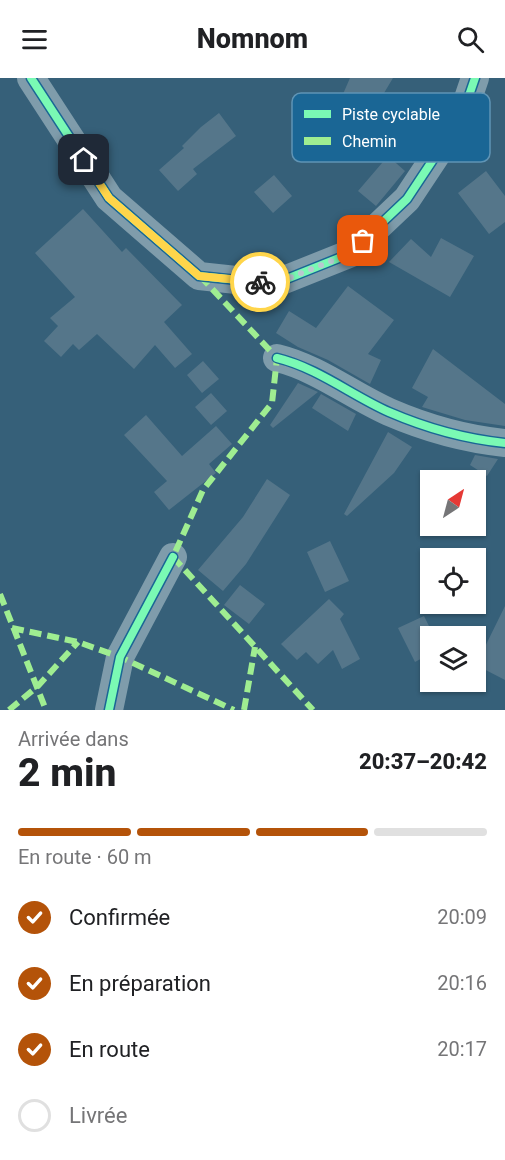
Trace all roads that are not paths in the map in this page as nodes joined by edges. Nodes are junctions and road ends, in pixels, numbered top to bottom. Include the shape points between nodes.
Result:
1 (475, 78) edge
2 (33, 81) edge
3 (470, 93) edge
4 (432, 162) edge
5 (277, 358) dead end
6 (505, 443) edge
7 (173, 557) dead end
8 (109, 710) edge

1 - 3 street
2 - 4 street via 109,198 199,276 274,284 349,254 407,199
5 - 6 street via 300,364 389,412 470,440
7 - 8 street via 120,657

